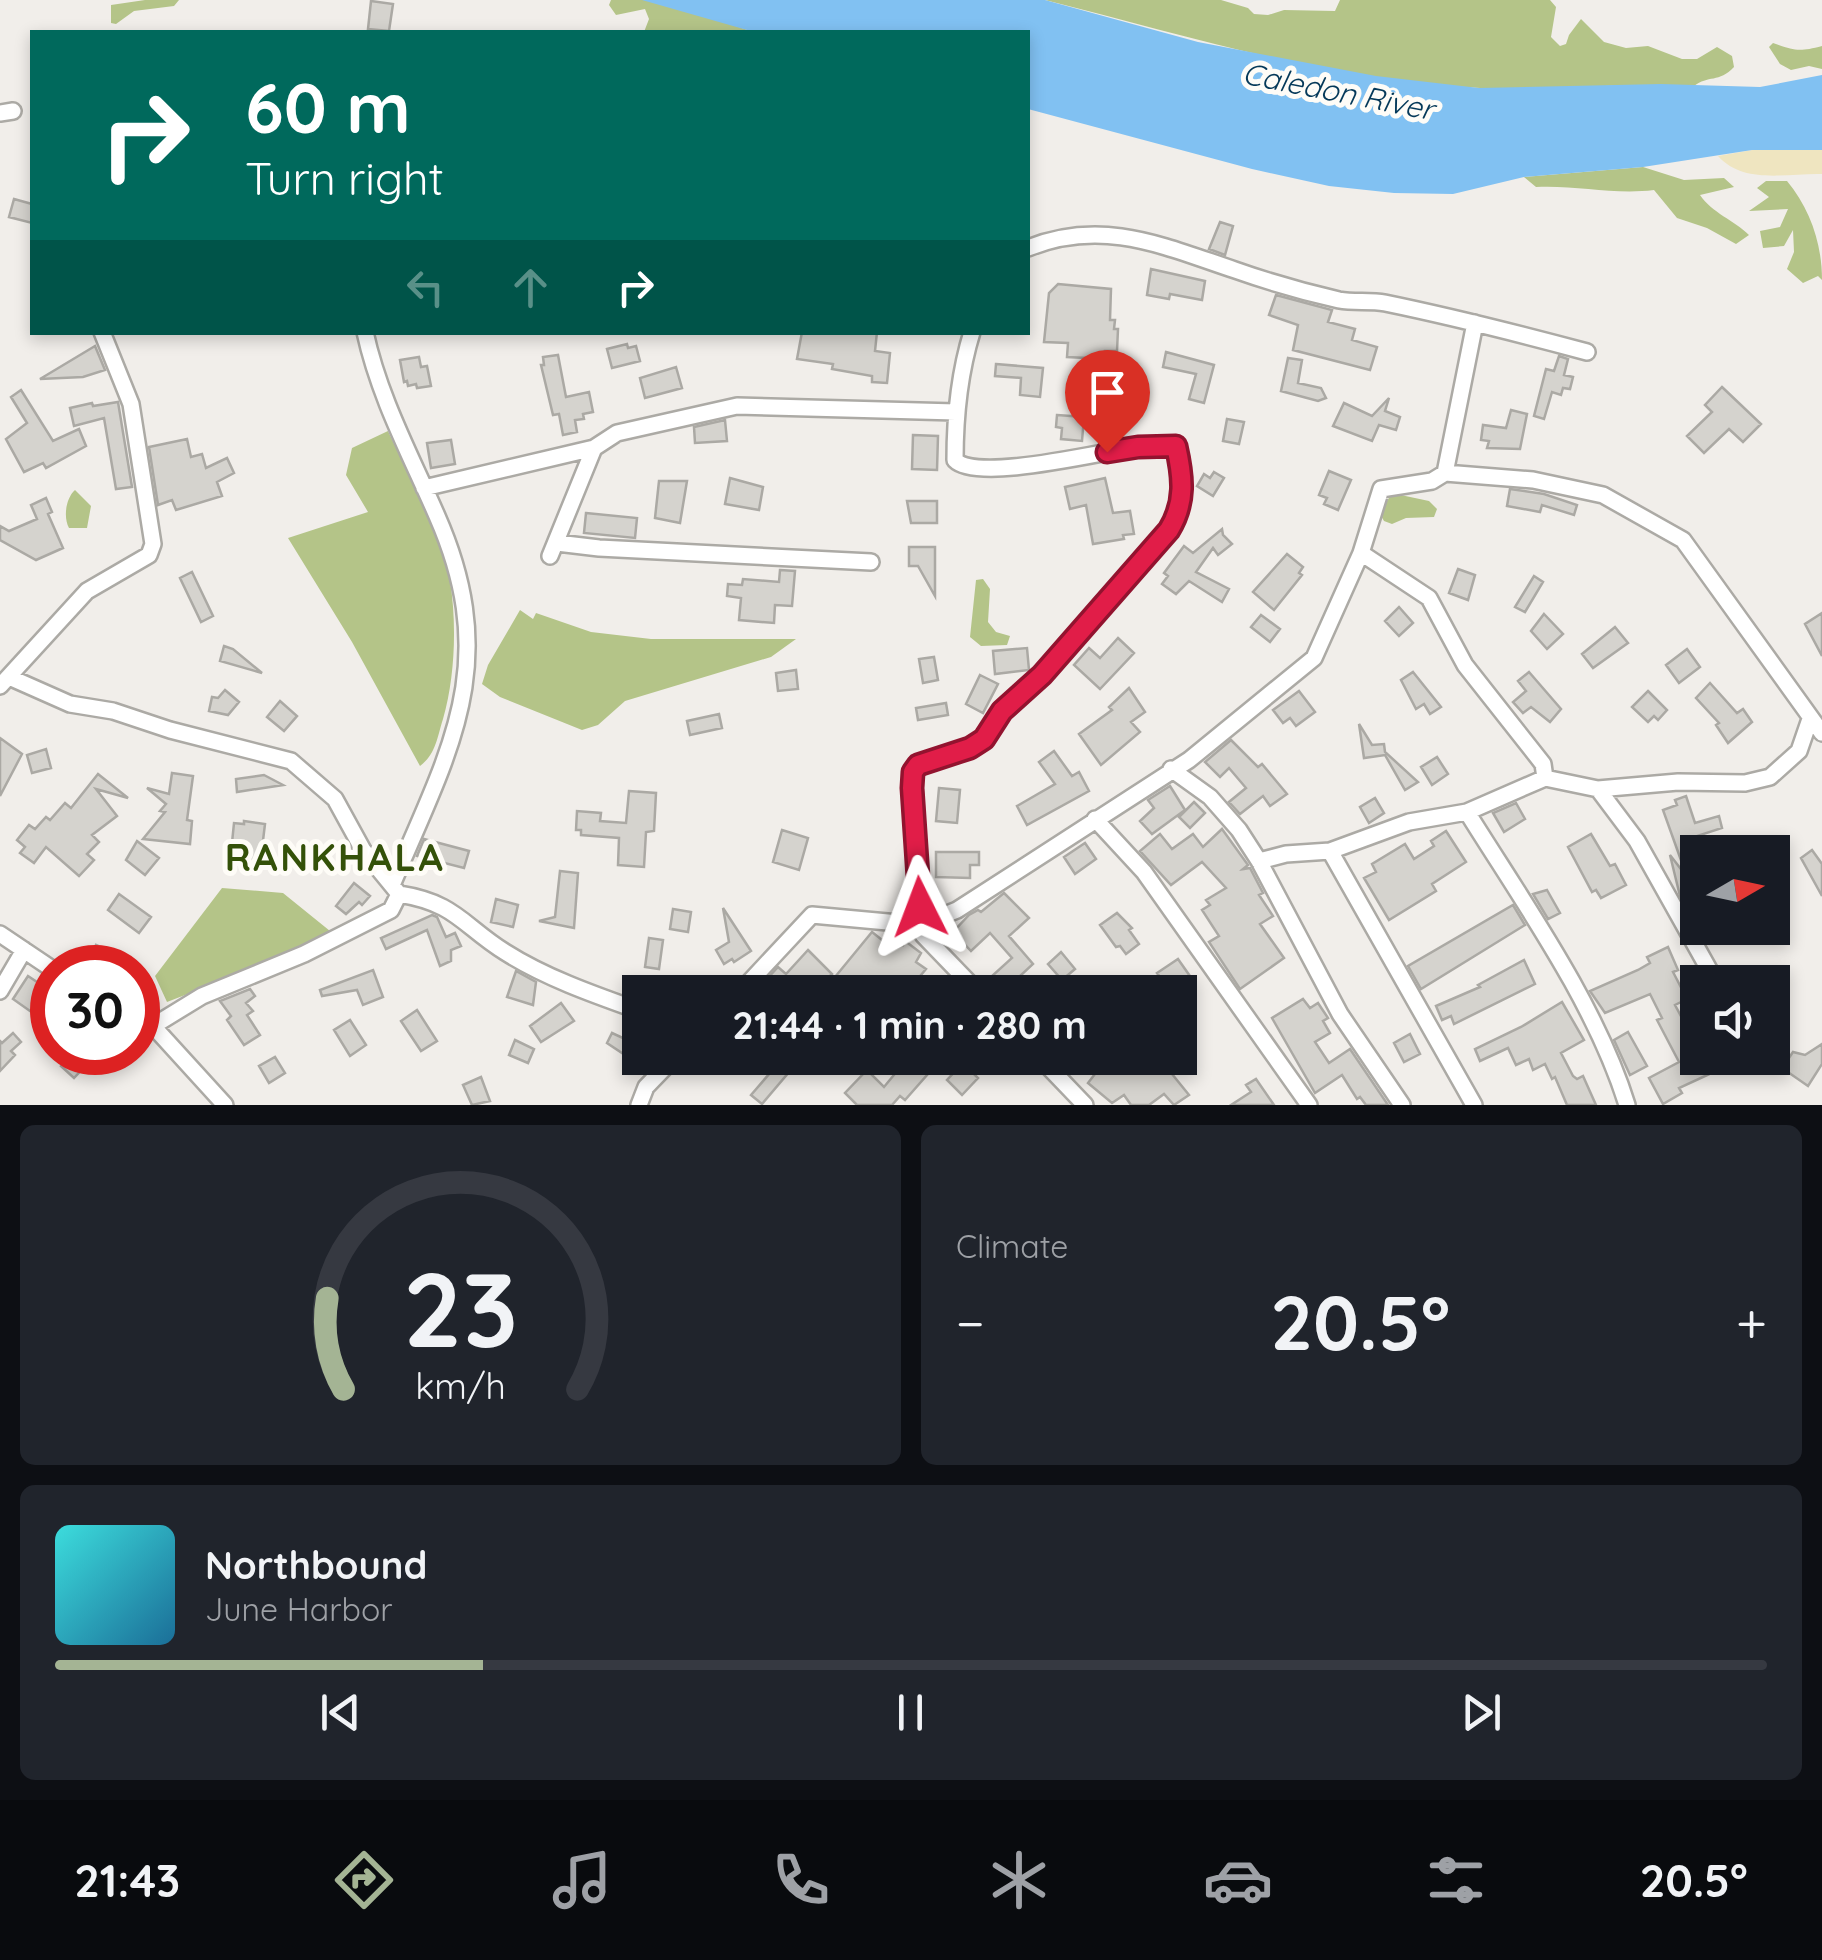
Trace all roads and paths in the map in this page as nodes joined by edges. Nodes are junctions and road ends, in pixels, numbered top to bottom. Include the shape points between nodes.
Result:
1 (1030, 247) edge
2 (1474, 323) junction
3 (103, 335) edge
4 (366, 335) edge
5 (971, 335) edge
6 (1587, 352) dead end
7 (956, 412) junction
8 (594, 448) junction
9 (1445, 473) junction
10 (424, 488) junction
11 (1361, 553) junction
12 (871, 562) dead end
13 (4, 682) edge
14 (1810, 720) junction
15 (1822, 733) edge
16 (1171, 769) junction
17 (1544, 778) junction
18 (1598, 789) junction
19 (1467, 812) junction
20 (1094, 819) junction
21 (1330, 852) junction
22 (1259, 861) junction
23 (395, 889) junction
24 (920, 925) junction
25 (0, 934) edge
26 (24, 950) junction
27 (30, 954) edge
28 (1706, 965) edge
29 (756, 975) edge
30 (961, 975) edge
31 (0, 991) edge
32 (622, 1003) edge
33 (160, 1022) edge
34 (160, 1034) edge
35 (657, 1075) edge
36 (1056, 1075) edge
37 (226, 1105) edge
38 (639, 1105) edge
39 (1085, 1105) edge
40 (1309, 1105) edge
41 (1402, 1105) edge
42 (1474, 1105) edge
43 (1627, 1105) edge

1 - 2 street via 1083,234 1114,235 1345,302
2 - 6 street
2 - 9 street
3 - 13 street via 131,404 153,544 149,555 86,591
4 - 10 street
5 - 7 street
7 - 8 street via 737,406 617,433
7 - 24 street via 960,466 1029,465 1176,446 1183,486 1180,514 1169,530 1002,711 984,739 913,772
8 - 10 street
8 - 12 street via 554,549
9 - 11 street via 1432,482 1381,489
9 - 14 street via 1534,480 1603,495 1683,540
10 - 23 street via 460,575 466,675 458,723
11 - 16 street via 1314,658
11 - 17 street via 1429,598 1464,664 1543,764
13 - 23 street via 291,761 335,799
14 - 15 street
14 - 18 street via 1799,751 1770,778
16 - 20 street
16 - 22 street via 1210,796
17 - 18 street
17 - 19 street
18 - 28 street via 1637,841
19 - 21 street via 1410,822
19 - 43 street via 1593,1024
20 - 24 street via 980,897
20 - 40 street via 1164,898
21 - 22 street
21 - 42 street
22 - 41 street via 1340,1014
23 - 32 street via 462,917 516,958
23 - 33 street via 392,910
24 - 29 street via 812,915
24 - 30 street
25 - 26 street
26 - 27 street
26 - 31 street
34 - 37 street
35 - 38 street
36 - 39 street

